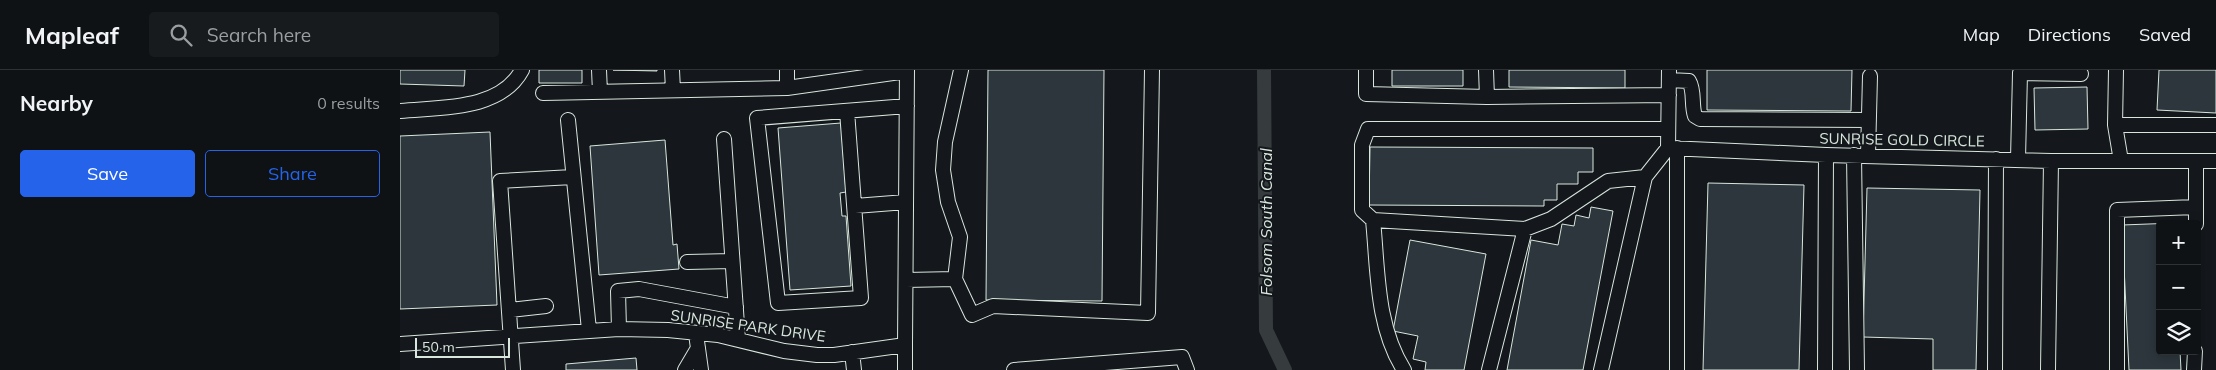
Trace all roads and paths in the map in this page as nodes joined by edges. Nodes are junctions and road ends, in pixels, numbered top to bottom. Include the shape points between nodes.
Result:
1 (522, 70) edge
2 (599, 70) edge
3 (672, 70) edge
4 (787, 70) edge
5 (907, 70) edge
6 (961, 70) edge
7 (1152, 70) edge
8 (1366, 70) edge
9 (1486, 70) edge
10 (2116, 70) edge
11 (2081, 74) dead end
12 (1669, 75) edge
13 (1870, 76) dead end
14 (787, 88) junction
15 (673, 90) junction
16 (600, 92) junction
17 (543, 93) dead end
18 (1668, 95) junction
19 (1487, 97) junction
20 (907, 106) junction
21 (400, 111) edge
22 (847, 111) junction
23 (568, 120) dead end
24 (1869, 120) junction
25 (2115, 125) junction
26 (2216, 125) edge
27 (1668, 129) junction
28 (724, 139) dead end
29 (1673, 148) junction
30 (1826, 155) junction
31 (1861, 155) junction
32 (1996, 159) junction
33 (2018, 159) junction
34 (2051, 161) junction
35 (2121, 161) junction
36 (2196, 161) junction
37 (2216, 161) edge
38 (1645, 177) junction
39 (573, 178) junction
40 (906, 202) junction
41 (854, 206) junction
42 (2196, 207) junction
43 (1373, 220) junction
44 (2196, 220) edge
45 (1525, 229) junction
46 (732, 261) junction
47 (687, 262) dead end
48 (954, 279) junction
49 (906, 280) junction
50 (546, 306) dead end
51 (736, 307) junction
52 (510, 310) junction
53 (619, 329) junction
54 (589, 330) junction
55 (512, 335) junction
56 (738, 339) junction
57 (697, 341) junction
58 (400, 344) edge
59 (905, 345) junction
60 (852, 352) junction
61 (2195, 355) edge
62 (513, 370) edge
63 (685, 370) edge
64 (701, 370) edge
65 (854, 370) edge
66 (905, 370) edge
67 (1014, 370) edge
68 (1187, 370) edge
69 (1404, 370) edge
70 (1489, 370) edge
71 (1601, 370) edge
72 (1677, 370) edge
73 (1825, 370) edge
74 (1857, 370) edge
75 (1995, 370) edge
76 (2048, 370) edge
77 (2118, 370) edge
78 (2194, 370) edge

1 - 21 street via 498,95 463,106
2 - 16 street
3 - 15 street
4 - 14 street
5 - 14 street
5 - 20 street
6 - 48 street via 945,142 943,170 948,202 960,237
7 - 48 street via 1148,314 993,306 972,315
8 - 19 street via 1366,94
9 - 19 street
10 - 25 street
11 - 33 street via 2020,73
12 - 18 street
12 - 24 street via 1689,81 1693,110 1700,119
13 - 24 street
14 - 15 street
15 - 16 street
16 - 17 street
18 - 19 street
18 - 27 street
20 - 22 street
20 - 40 street
22 - 41 street
22 - 41 street via 757,118 778,303 862,298
23 - 39 street
24 - 31 street
25 - 26 street
25 - 35 street
27 - 29 street
27 - 43 street via 1368,129 1362,145 1362,210
28 - 46 street
29 - 30 street, SUNRISE GOLD CIRCLE
29 - 38 street
29 - 72 street
30 - 31 street, SUNRISE GOLD CIRCLE
30 - 73 street
31 - 32 street, SUNRISE GOLD CIRCLE
31 - 74 street
32 - 33 street, SUNRISE GOLD CIRCLE
32 - 75 street
33 - 34 street, SUNRISE GOLD CIRCLE
34 - 35 street, SUNRISE GOLD CIRCLE
34 - 76 street
35 - 36 street, SUNRISE GOLD CIRCLE
36 - 37 street, SUNRISE GOLD CIRCLE
36 - 42 street
38 - 45 street via 1608,181 1551,219
38 - 71 street
39 - 52 street via 500,181
39 - 54 street
40 - 41 street
40 - 49 street
42 - 44 street
42 - 77 street via 2117,210
43 - 45 street
43 - 69 street via 1382,316
45 - 70 street
46 - 47 street
46 - 51 street
48 - 49 street
49 - 59 street
50 - 52 street
51 - 53 street via 639,289 618,291
51 - 56 street
52 - 55 street
53 - 54 street, SUNRISE PARK DRIVE
53 - 57 street, SUNRISE PARK DRIVE via 668,330
54 - 55 street, SUNRISE PARK DRIVE
55 - 58 street, SUNRISE PARK DRIVE
55 - 62 street
56 - 57 street, SUNRISE PARK DRIVE
56 - 60 street, SUNRISE PARK DRIVE via 800,353 834,355
57 - 63 street
57 - 64 street
59 - 60 street, SUNRISE PARK DRIVE
59 - 66 street
60 - 65 street
61 - 78 street
67 - 68 street via 1182,357

